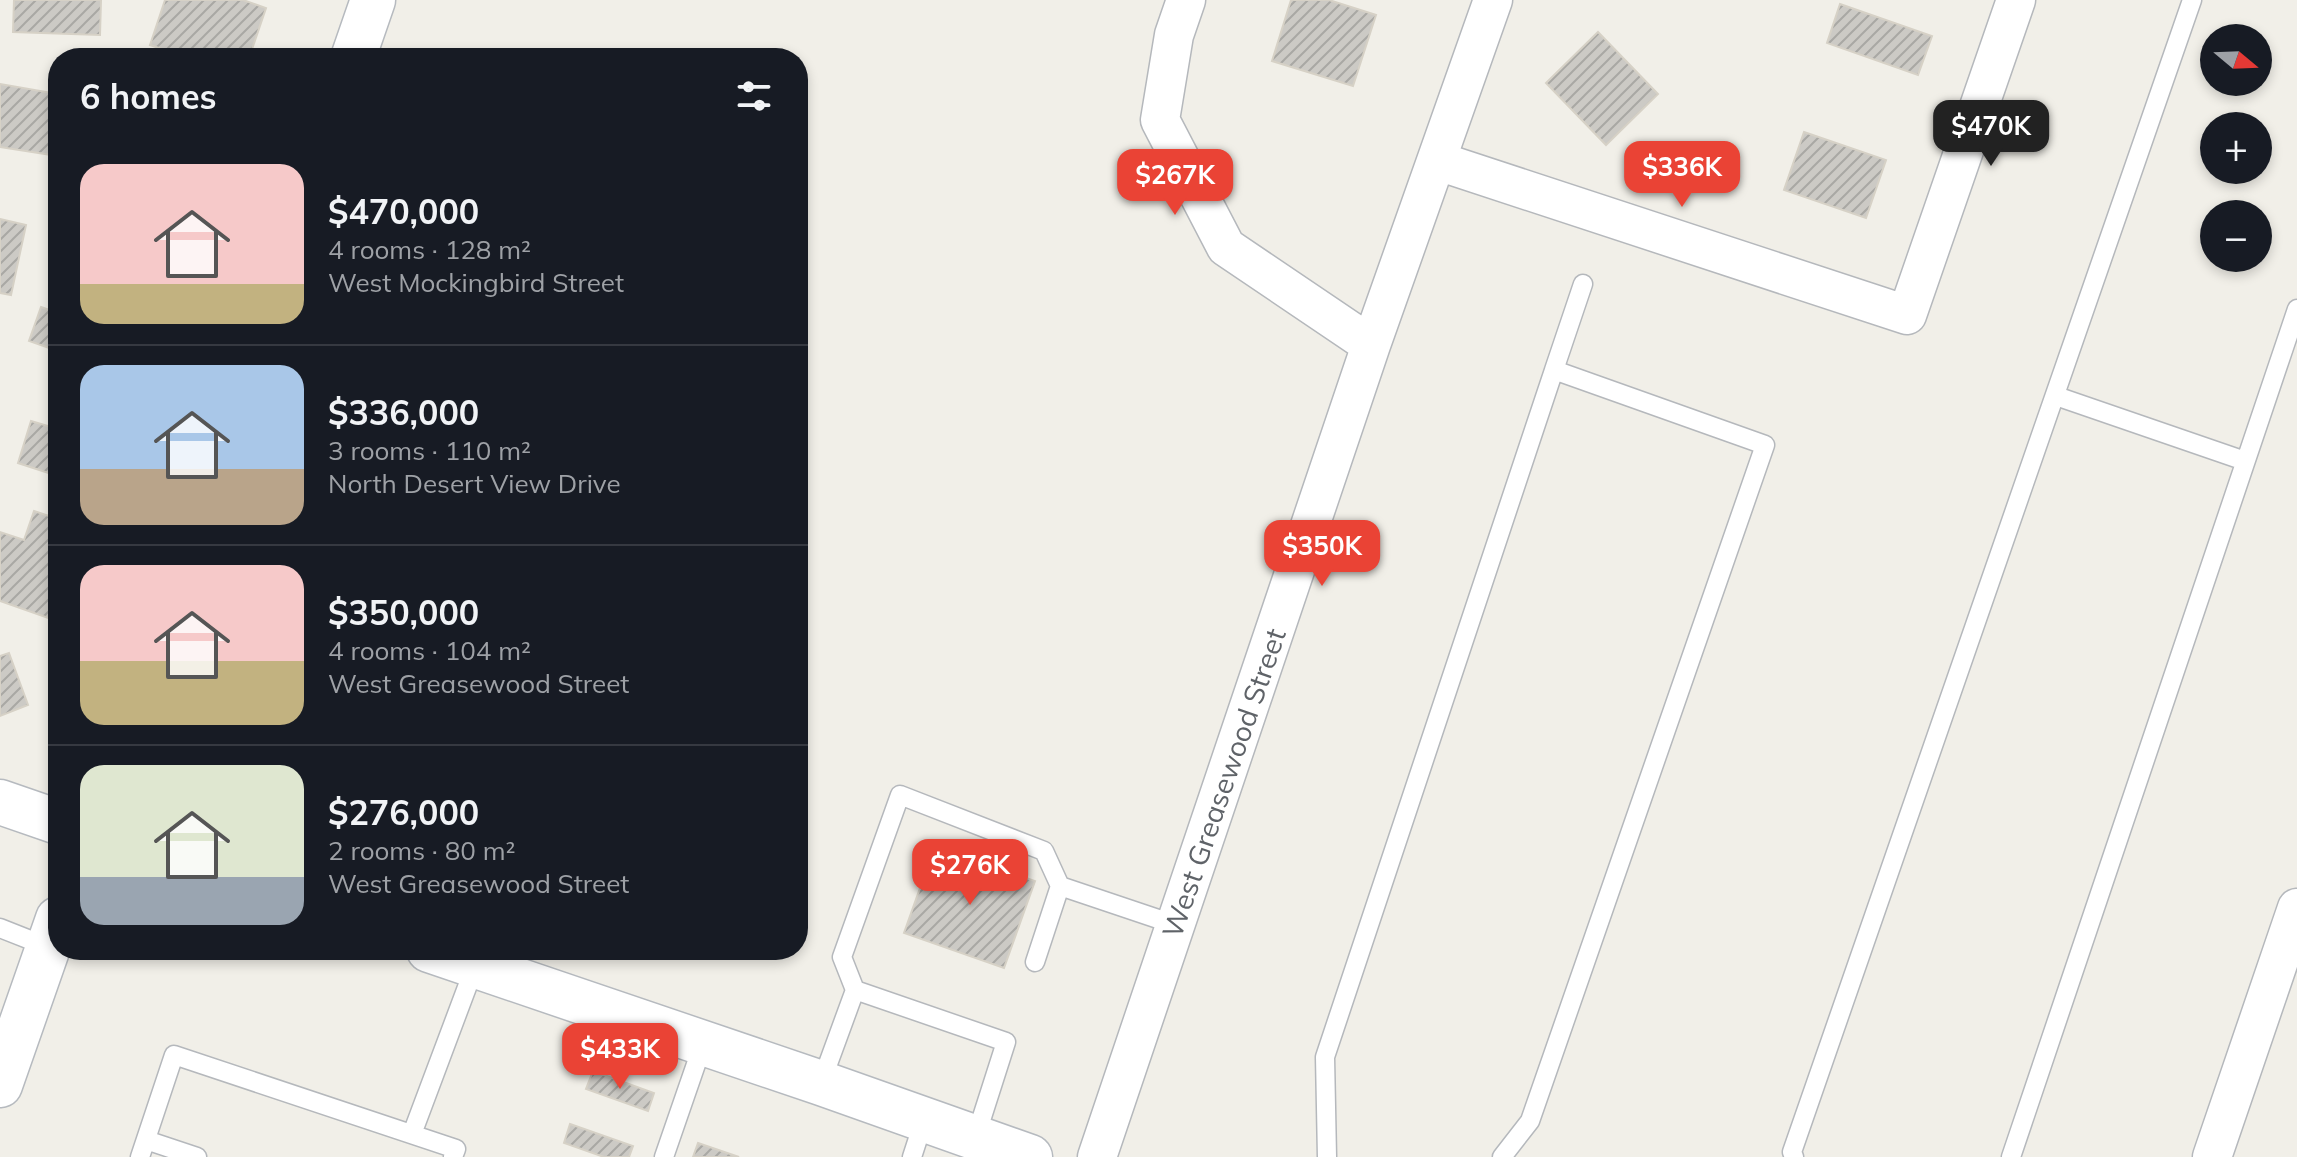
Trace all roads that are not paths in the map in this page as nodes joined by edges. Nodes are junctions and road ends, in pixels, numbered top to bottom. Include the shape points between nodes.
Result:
1 (373, 0) edge
2 (1186, 0) edge
3 (1493, 0) edge
4 (2016, 0) edge
5 (2192, 0) edge
6 (356, 48) edge
7 (1438, 161) junction
8 (1583, 284) dead end
9 (2297, 309) edge
10 (1371, 345) junction
11 (1554, 370) junction
12 (2056, 396) junction
13 (2245, 461) junction
14 (0, 802) edge
15 (48, 819) edge
16 (1060, 886) junction
17 (2297, 908) edge
18 (1176, 925) junction
19 (0, 928) edge
20 (48, 933) edge
21 (48, 947) edge
22 (458, 960) edge
23 (1035, 962) dead end
24 (475, 966) junction
25 (855, 990) junction
26 (703, 1044) junction
27 (0, 1083) edge
28 (821, 1083) junction
29 (412, 1134) junction
30 (918, 1138) edge
31 (975, 1139) junction
32 (143, 1148) edge
33 (197, 1157) edge
34 (453, 1157) edge
35 (664, 1157) edge
36 (1030, 1157) edge
37 (1097, 1157) edge
38 (1327, 1157) edge
39 (1502, 1157) edge
40 (1794, 1157) edge
41 (2011, 1157) edge
42 (2212, 1157) edge

1 - 6 street
2 - 10 street via 1174,35 1160,120 1226,247
3 - 7 street, West Greasewood Street
4 - 7 street via 1907,315
5 - 12 lane
7 - 10 street, West Greasewood Street
8 - 11 lane
9 - 13 lane
10 - 18 street, West Greasewood Street
11 - 38 lane via 1325,1057
11 - 39 lane via 1765,445 1530,1121
12 - 13 lane
12 - 40 lane
13 - 41 lane
14 - 15 street
16 - 18 lane
16 - 23 lane
16 - 25 lane via 1044,851 900,795 842,957
17 - 42 street
18 - 37 street, West Greasewood Street
19 - 20 lane
21 - 27 street
22 - 24 street
24 - 26 street
24 - 29 lane
25 - 28 lane
25 - 31 lane via 1006,1042
26 - 28 street
26 - 35 lane
28 - 30 street
29 - 32 lane via 174,1055
29 - 34 lane via 456,1149
30 - 31 street
31 - 36 street
32 - 33 lane

